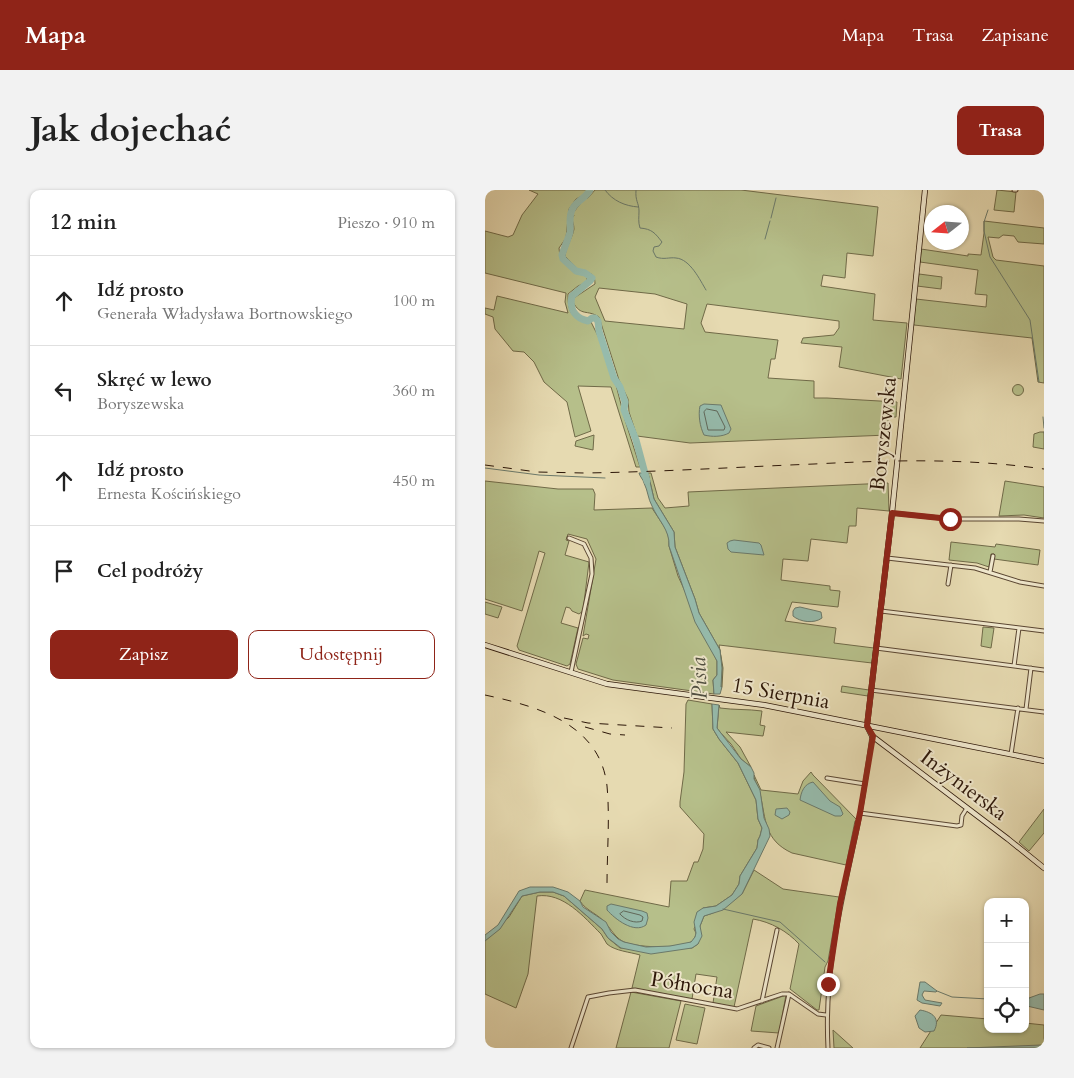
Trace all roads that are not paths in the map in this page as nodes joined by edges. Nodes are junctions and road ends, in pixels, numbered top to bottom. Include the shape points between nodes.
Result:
1 (925, 190) edge
2 (892, 513) junction
3 (1044, 521) edge
4 (569, 538) dead end
5 (993, 556) dead end
6 (887, 558) junction
7 (951, 565) junction
8 (990, 573) junction
9 (948, 584) dead end
10 (1044, 586) edge
11 (881, 611) junction
12 (1019, 628) junction
13 (1044, 631) edge
14 (485, 646) edge
15 (876, 648) junction
16 (1014, 666) junction
17 (1031, 668) junction
18 (1044, 670) edge
19 (571, 673) junction
20 (871, 690) junction
21 (1018, 708) junction
22 (1026, 709) junction
23 (1044, 712) edge
24 (867, 726) junction
25 (873, 736) junction
26 (1011, 754) junction
27 (1044, 761) edge
28 (827, 778) dead end
29 (865, 784) junction
30 (967, 807) junction
31 (860, 813) junction
32 (1044, 868) edge
33 (777, 930) dead end
34 (789, 994) junction
35 (762, 1001) junction
36 (826, 1015) junction
37 (571, 1048) edge
38 (754, 1048) edge
39 (769, 1048) edge
40 (777, 1048) edge
41 (828, 1048) edge

1 - 2 street, Boryszewska
2 - 3 street via 950,519
2 - 6 street, Boryszewska
4 - 19 street via 584,544 593,564
5 - 8 street
6 - 7 street
6 - 11 street, Boryszewska
7 - 8 street
7 - 9 street
8 - 10 street
11 - 12 street
11 - 15 street, Boryszewska
12 - 13 street
12 - 16 street
14 - 19 street, 15 Sierpnia
15 - 16 street
15 - 20 street, Boryszewska
16 - 17 street
17 - 18 street
17 - 22 street
19 - 24 street, 15 Sierpnia via 614,685 774,707
20 - 21 street
20 - 24 street, Boryszewska
21 - 22 street
21 - 26 street
22 - 23 street
24 - 25 street, Inżynierska
24 - 26 street, 15 Sierpnia
25 - 29 street
25 - 30 street, Inżynierska
26 - 27 street, 15 Sierpnia
28 - 29 street
29 - 31 street
30 - 31 street via 961,825 957,826
30 - 32 street, Inżynierska
31 - 36 street via 831,954
33 - 35 street
34 - 35 street, Północna
34 - 36 street via 818,1014
34 - 40 street
35 - 37 street, Północna via 737,1009 635,990 594,995 587,999
36 - 41 street
38 - 39 street via 758,1045

